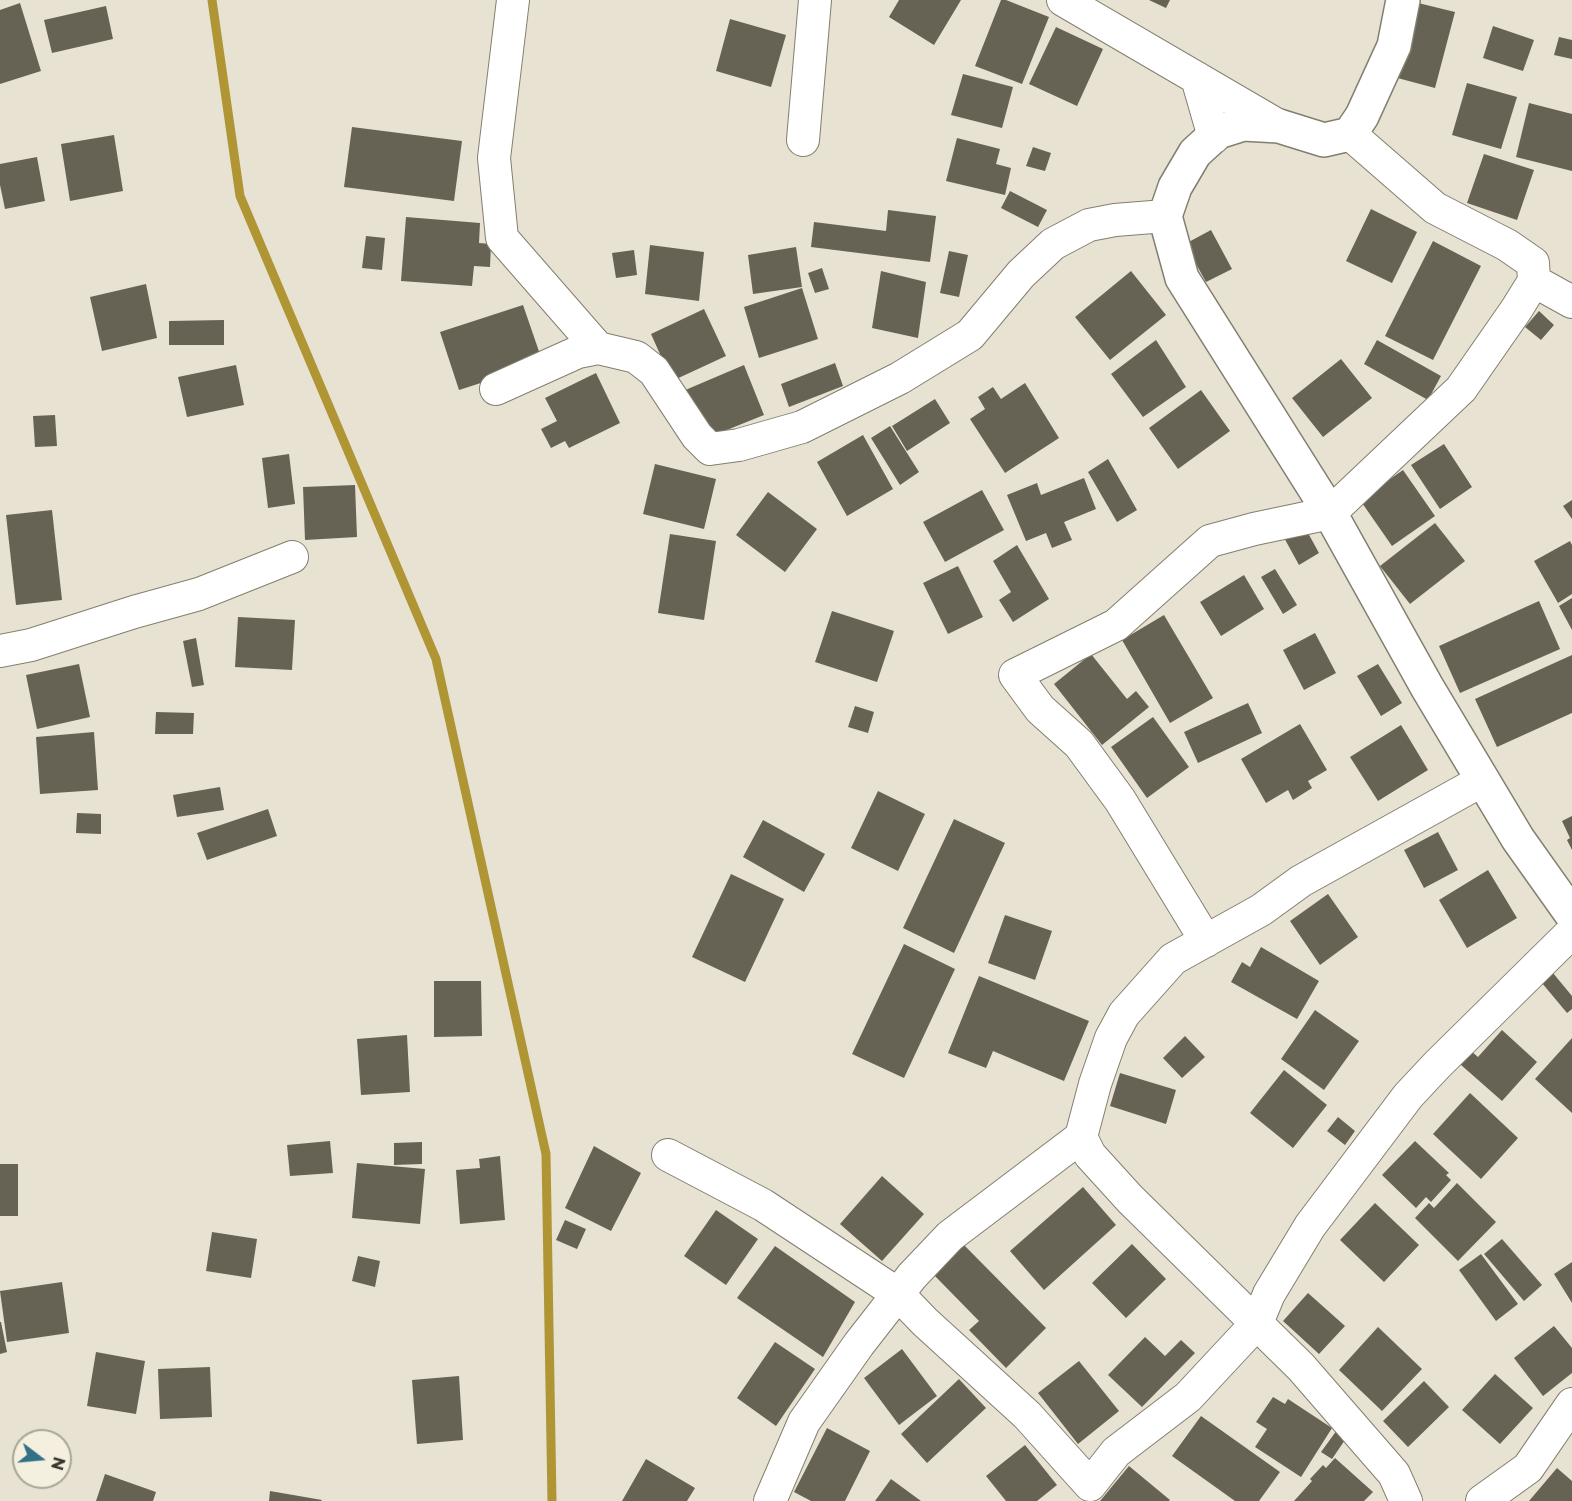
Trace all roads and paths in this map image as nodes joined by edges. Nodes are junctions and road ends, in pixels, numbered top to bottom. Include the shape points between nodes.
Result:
1 (513, 0) edge
2 (816, 0) edge
3 (1063, 0) edge
4 (1403, 0) edge
5 (1197, 78) junction
6 (1279, 126) junction
7 (1350, 134) junction
8 (1214, 137) junction
9 (803, 140) dead end
10 (1165, 216) junction
11 (1534, 281) junction
12 (1572, 302) edge
13 (598, 348) junction
14 (496, 389) dead end
15 (1330, 513) junction
16 (292, 557) dead end
17 (0, 651) edge
18 (1483, 780) junction
19 (1572, 915) edge
20 (1572, 932) edge
21 (1206, 941) junction
22 (1082, 1137) junction
23 (668, 1155) dead end
24 (898, 1294) junction
25 (1257, 1323) junction
26 (1572, 1404) edge
27 (770, 1501) edge
28 (1406, 1501) edge
29 (1482, 1501) edge

1 - 13 street via 494,158 502,238
2 - 9 street
3 - 5 street
4 - 7 street via 1394,46
5 - 6 street
5 - 8 street
6 - 7 street via 1324,140
6 - 8 street via 1244,124
7 - 11 street via 1435,208 1533,263
8 - 10 street via 1195,153 1175,187
10 - 13 street via 1089,225 1062,239 1021,274 970,335 900,378 802,427 739,445 710,449 654,371 636,357
10 - 15 street via 1182,278
11 - 12 street
11 - 15 street via 1461,389
13 - 14 street via 578,352
15 - 18 street
15 - 21 street via 1210,541 1116,625 1015,675 1040,709 1079,744 1120,800
16 - 17 street via 200,594
18 - 19 street via 1518,839
18 - 21 street via 1301,881 1261,910
20 - 25 street via 1408,1096 1310,1227 1269,1294
21 - 22 street via 1173,959 1124,1014 1105,1053
22 - 24 street via 950,1236
22 - 25 street via 1090,1155 1131,1199
23 - 24 street via 763,1205
24 - 25 street via 1027,1415 1090,1485 1116,1452 1188,1397
24 - 27 street via 804,1422
25 - 28 street via 1394,1474
26 - 29 street via 1528,1468

